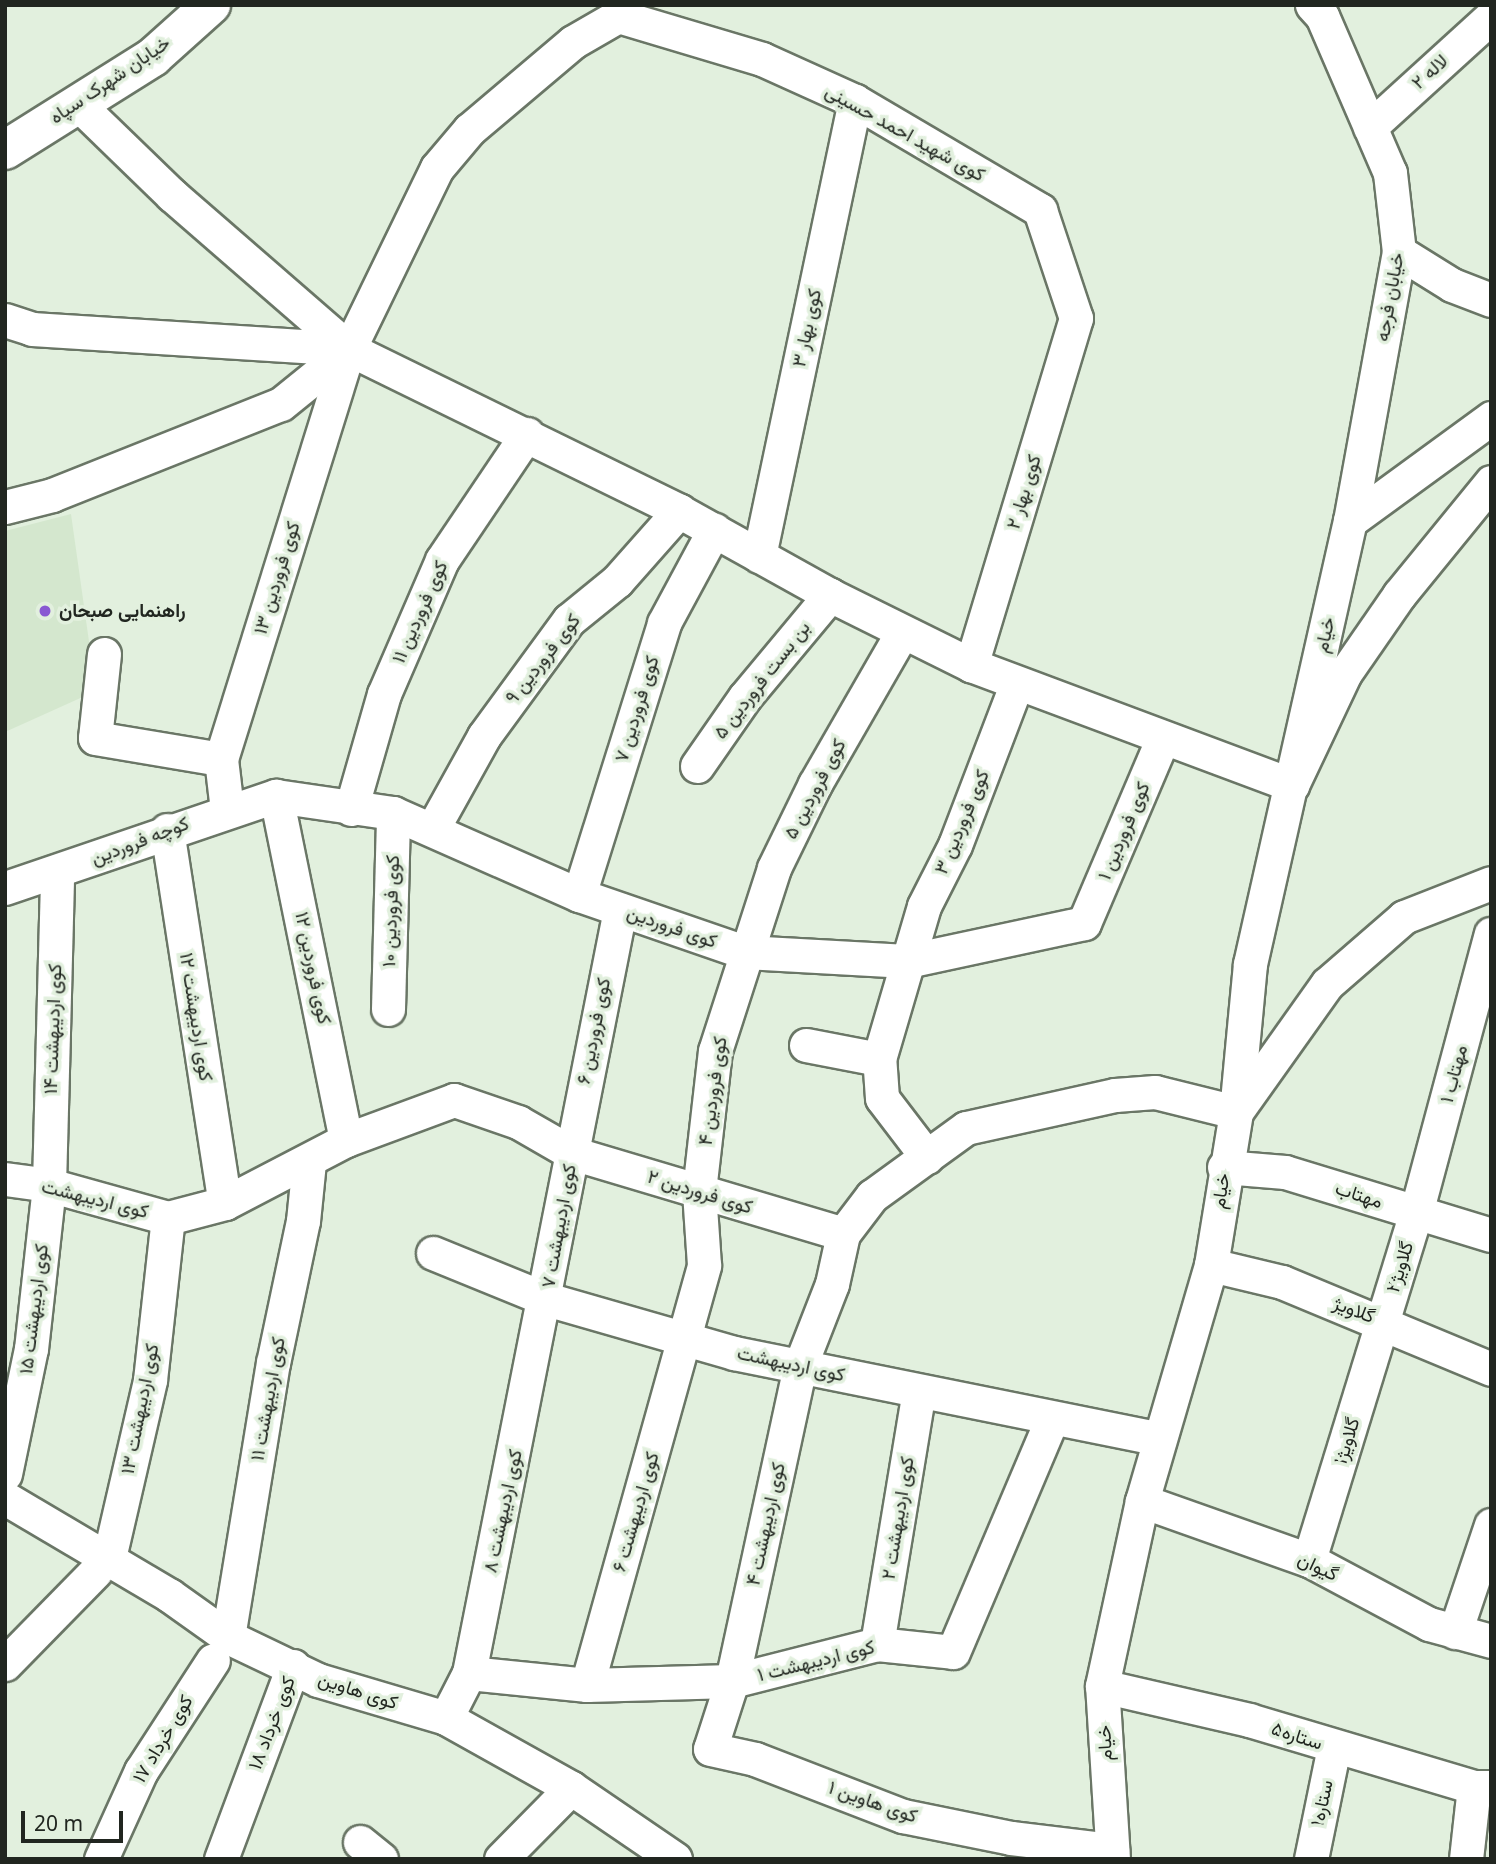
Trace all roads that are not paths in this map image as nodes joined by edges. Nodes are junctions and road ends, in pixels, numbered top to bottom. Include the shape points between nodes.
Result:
1 (211, 5) edge
2 (1312, 5) edge
3 (1491, 17) edge
4 (855, 101) junction
5 (78, 104) junction
6 (1370, 127) junction
7 (5, 149) edge
8 (1399, 252) junction
9 (1491, 300) edge
10 (1076, 318) joint
11 (5, 320) edge
12 (349, 349) junction
13 (1491, 418) edge
14 (527, 434) junction
15 (1491, 482) edge
16 (5, 507) edge
17 (679, 511) junction
18 (1350, 521) junction
19 (714, 530) junction
20 (759, 556) junction
21 (830, 595) junction
22 (902, 633) junction
23 (104, 654) dead end
24 (971, 666) junction
25 (1017, 683) junction
26 (1163, 738) junction
27 (221, 759) junction
28 (697, 766) dead end
29 (1292, 785) junction
30 (276, 796) junction
31 (351, 809) junction
32 (227, 810) junction
33 (393, 813) junction
34 (433, 828) junction
35 (167, 830) junction
36 (57, 873) junction
37 (1491, 883) edge
38 (5, 888) edge
39 (579, 895) junction
40 (620, 910) junction
41 (1084, 923) joint
42 (1491, 934) edge
43 (745, 952) junction
44 (907, 961) junction
45 (388, 1009) dead end
46 (806, 1045) dead end
47 (878, 1059) junction
48 (454, 1100) joint
49 (1236, 1112) junction
50 (346, 1140) junction
51 (572, 1153) junction
52 (927, 1157) junction
53 (309, 1161) junction
54 (1224, 1167) junction
55 (5, 1179) edge
56 (49, 1185) junction
57 (699, 1191) junction
58 (225, 1203) junction
59 (1416, 1213) junction
60 (168, 1218) junction
61 (843, 1234) junction
62 (1491, 1235) edge
63 (433, 1253) dead end
64 (1211, 1265) junction
65 (546, 1299) junction
66 (1384, 1321) junction
67 (685, 1339) junction
68 (800, 1366) junction
69 (1491, 1369) edge
70 (919, 1391) junction
71 (1052, 1419) junction
72 (1159, 1439) junction
73 (5, 1474) edge
74 (5, 1498) edge
75 (1142, 1500) junction
76 (1491, 1525) edge
77 (1309, 1560) junction
78 (102, 1564) junction
79 (1455, 1632) junction
80 (1491, 1641) edge
81 (877, 1644) junction
82 (221, 1648) junction
83 (5, 1664) edge
84 (293, 1666) junction
85 (469, 1672) junction
86 (732, 1681) junction
87 (587, 1685) junction
88 (1102, 1686) junction
89 (446, 1718) junction
90 (1334, 1747) junction
91 (1482, 1787) edge
92 (571, 1788) junction
93 (1011, 1848) edge
94 (633, 1849) edge
95 (1112, 1855) edge
96 (101, 1859) edge
97 (221, 1859) edge
98 (501, 1859) edge
99 (675, 1859) edge
100 (1311, 1859) edge
101 (1466, 1859) edge

1 - 5 main road, خیابان شهرک سپاه via 153,57
2 - 6 street, خیابان فرجه via 1322,16
3 - 6 street, لاله ۲
4 - 10 street, کوی شهید احمد حسینی via 1040,210
4 - 12 street, کوی شهید احمد حسینی via 762,59 618,16 573,42 469,131 437,168
4 - 20 street, کوی بهار ۳
5 - 7 main road, خیابان شهرک سپاه
5 - 12 street via 172,195
6 - 8 street, خیابان فرجه via 1390,173
8 - 9 street via 1452,285
8 - 18 street, خیابان فرجه
10 - 24 street, کوی بهار ۲
11 - 12 street via 32,329
12 - 14 street
12 - 16 street via 281,404 52,495
12 - 27 street, کوی فروردین ۱۳
13 - 18 street
14 - 17 street
14 - 31 street, کوی فروردین ۱۱ via 442,560 384,694
15 - 29 street via 1399,595 1345,673
17 - 19 street
17 - 34 street, کوی فروردین ۹ via 617,581 569,620 484,736
18 - 29 street, خیام
19 - 20 street
19 - 39 street, کوی فروردین ۷ via 664,623
20 - 21 street
21 - 22 street
21 - 28 street, بن بست فروردین ۵ via 745,697
22 - 24 street
22 - 43 street, کوی فروردین ۵ via 809,796 774,868
23 - 27 street via 95,738
24 - 25 street
25 - 26 street
25 - 44 street, کوی فروردین ۳ via 955,845 924,906
26 - 29 street
26 - 41 street, کوی فروردین ۱
27 - 32 street, کوی فروردین ۱۳
29 - 49 street, خیام via 1251,964
30 - 31 street, کوی فروردین
30 - 32 street, کوچه فروردین
30 - 50 street, کوی فروردین ۱۲
31 - 33 street, کوی فروردین
32 - 35 street, کوچه فروردین
33 - 34 street, کوی فروردین
33 - 45 street, کوی فروردین ۱۰
34 - 39 street, کوی فروردین via 504,865
35 - 36 street, کوچه فروردین
35 - 58 street, کوی اردیبهشت ۱۲
36 - 38 street, کوچه فروردین
36 - 56 street, کوی اردیبهشت ۱۴
37 - 49 street via 1404,917 1327,984
39 - 40 street, کوی فروردین
40 - 43 street, کوی فروردین
40 - 51 street, کوی فروردین ۶
41 - 44 street, کوی فروردین
42 - 59 street, مهتاب ۱
43 - 44 street, کوی فروردین
43 - 57 street, کوی فروردین ۴ via 715,1051
44 - 47 street
46 - 47 street
47 - 52 street via 882,1098
48 - 50 street, کوی اردیبهشت
48 - 51 street, کوی فروردین ۲ via 518,1122
49 - 52 street via 1155,1092 1115,1095 966,1128
49 - 54 street, خیام
50 - 53 street, کوی اردیبهشت
51 - 57 street, کوی فروردین ۲
51 - 65 street, کوی اردیبهشت ۷
52 - 61 street via 872,1196
53 - 58 street, کوی اردیبهشت
53 - 82 street, کوی اردیبهشت ۱۱ via 303,1222
54 - 59 street, مهتاب via 1286,1172
54 - 64 street, خیام
55 - 56 street, کوی اردیبهشت
56 - 60 street, کوی اردیبهشت
56 - 73 street, کوی اردیبهشت ۱۵ via 32,1349
57 - 61 street, کوی فروردین ۲
57 - 67 street, کوی فروردین ۴ via 704,1265
58 - 60 street, کوی اردیبهشت
59 - 62 street, مهتاب
59 - 66 street, گلاویژ۲
60 - 78 street, کوی اردیبهشت ۱۳ via 150,1380
61 - 68 street, کوی اردیبهشت ۴ via 832,1284
63 - 65 street, کوی اردیبهشت
64 - 66 street, گلاویژ via 1282,1282
64 - 72 street, خیام
65 - 67 street, کوی اردیبهشت
65 - 85 street, کوی اردیبهشت ۸
66 - 69 street, گلاویژ
66 - 77 street, گلاویژ۱
67 - 68 street, کوی اردیبهشت
67 - 87 street, کوی اردیبهشت ۶
68 - 70 street, کوی اردیبهشت
68 - 86 street, کوی اردیبهشت ۴
70 - 71 street, کوی اردیبهشت
70 - 81 street, کوی اردیبهشت ۲
71 - 72 street, کوی اردیبهشت
71 - 81 street, کوی اردیبهشت ۱ via 953,1652
72 - 75 street, خیام
74 - 78 street, کوی هاوین
75 - 77 street, گیوان
75 - 88 street, خیام
76 - 79 street
77 - 79 street, گیوان via 1429,1624
78 - 82 street, کوی هاوین
78 - 83 street
79 - 80 street, گیوان
81 - 86 street, کوی اردیبهشت ۱
82 - 84 street, کوی هاوین
82 - 96 street, کوی خرداد ۱۷ via 141,1771
84 - 89 street, کوی هاوین via 318,1680
84 - 97 street, کوی خرداد ۱۸
85 - 87 street, کوی اردیبهشت ۱
85 - 89 street, کوی اردیبهشت ۸
86 - 87 street, کوی اردیبهشت ۱
86 - 93 street, کوی هاوین ۱ via 710,1749 755,1759 903,1816
88 - 90 street, ستاره۵ via 1249,1720
88 - 95 street, خیام
89 - 92 street, کوی هاوین
90 - 91 street, ستاره۵
90 - 100 street, ستاره۱
91 - 101 street
92 - 94 street, کوی هاوین
92 - 98 street
93 - 95 street, کوی هاوین ۱
94 - 99 street, کوی هاوین

